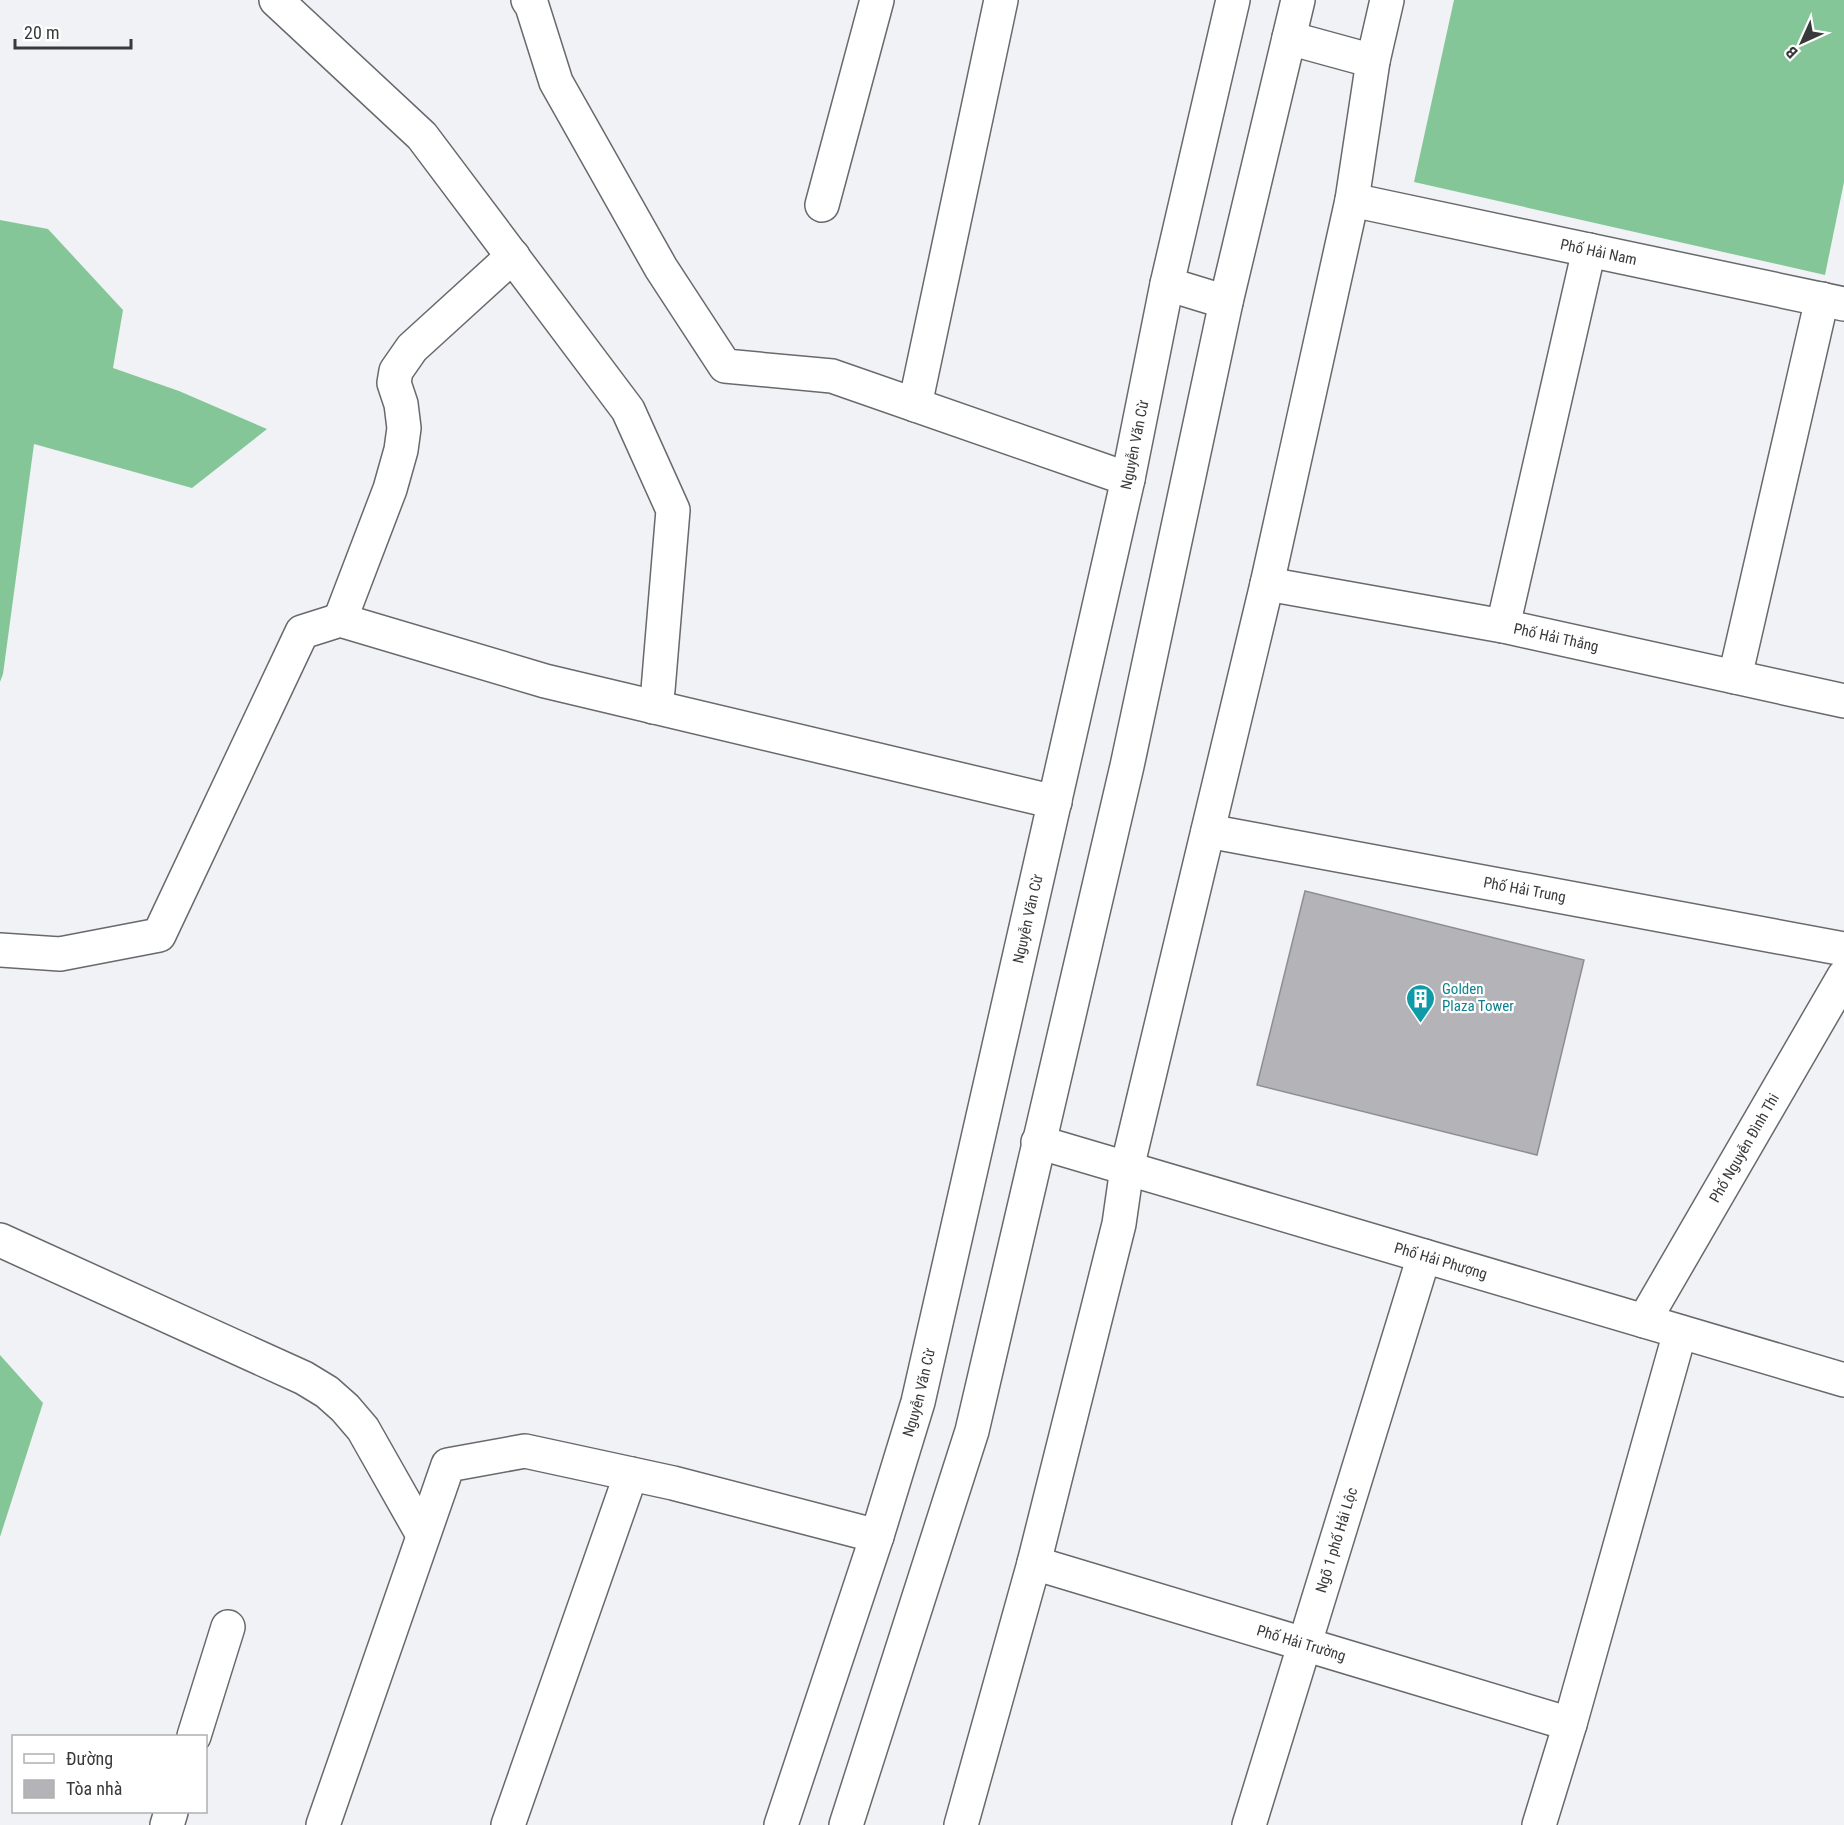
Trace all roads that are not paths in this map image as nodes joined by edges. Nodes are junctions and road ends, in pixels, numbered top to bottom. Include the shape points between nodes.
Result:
1 (276, 0) edge
2 (528, 0) edge
3 (877, 0) edge
4 (1001, 0) edge
5 (1233, 0) edge
6 (1298, 0) edge
7 (1387, 0) edge
8 (1289, 38) junction
9 (1373, 61) junction
10 (1352, 200) junction
11 (822, 205) dead end
12 (1589, 250) junction
13 (513, 256) junction
14 (1167, 284) junction
15 (1226, 302) junction
16 (1833, 302) edge
17 (915, 405) junction
18 (1128, 479) junction
19 (1267, 584) junction
20 (340, 620) junction
21 (1503, 626) junction
22 (1735, 677) junction
23 (1844, 701) edge
24 (653, 707) junction
25 (1055, 802) junction
26 (1208, 831) junction
27 (1844, 949) edge
28 (0, 950) edge
29 (1844, 976) edge
30 (1038, 1142) junction
31 (1127, 1168) junction
32 (0, 1240) edge
33 (1424, 1256) junction
34 (1644, 1321) junction
35 (1680, 1332) junction
36 (1844, 1380) edge
37 (632, 1474) junction
38 (423, 1535) junction
39 (877, 1536) junction
40 (1034, 1563) junction
41 (228, 1627) dead end
42 (1306, 1645) junction
43 (1570, 1724) junction
44 (195, 1735) edge
45 (323, 1825) edge
46 (508, 1825) edge
47 (782, 1825) edge
48 (846, 1825) edge
49 (961, 1825) edge
50 (1249, 1825) edge
51 (1539, 1825) edge

1 - 13 main road via 422,136
2 - 17 main road via 556,82 661,268 725,366 832,376
3 - 11 main road
4 - 17 main road
5 - 14 main road, Nguyễn Văn Cừ
6 - 8 main road
7 - 9 main road
8 - 9 main road
8 - 15 main road
9 - 10 main road
10 - 12 main road, Phố Hải Nam
10 - 19 main road
12 - 16 main road, Phố Hải Nam
12 - 21 main road
13 - 20 main road via 412,348 396,371 394,383 404,428 401,450
13 - 24 main road via 628,410 673,510 658,690
14 - 15 main road
14 - 18 main road, Nguyễn Văn Cừ
15 - 30 main road via 1127,765
16 - 22 main road
17 - 18 main road
18 - 25 main road, Nguyễn Văn Cừ
19 - 21 main road, Phố Hải Thắng
19 - 26 main road
20 - 24 main road via 545,681
20 - 28 main road via 302,632 159,935 60,954
21 - 22 main road, Phố Hải Thắng
22 - 23 main road, Phố Hải Thắng
24 - 25 main road
25 - 39 main road, Nguyễn Văn Cừ via 918,1402
26 - 27 main road, Phố Hải Trung
26 - 31 main road
29 - 34 main road, Phố Nguyễn Đình Thi
30 - 31 main road, Phố Hải Phượng
30 - 48 main road via 972,1431
31 - 33 main road, Phố Hải Phượng
31 - 40 main road via 1119,1224
32 - 38 main road via 304,1378 327,1392 363,1429
33 - 34 main road, Phố Hải Phượng
33 - 42 main road, Ngõ 1 phố Hải Lộc
34 - 35 main road, Phố Hải Phượng
35 - 36 main road, Phố Hải Phượng
35 - 43 main road
37 - 38 main road via 525,1451 448,1465
37 - 39 main road
37 - 46 main road
38 - 45 main road
39 - 47 main road, Nguyễn Văn Cừ
40 - 42 main road, Phố Hải Trường
40 - 49 main road
41 - 44 main road
42 - 43 main road, Phố Hải Trường
42 - 50 main road, Ngõ 1 phố Hải Lộc
43 - 51 main road

